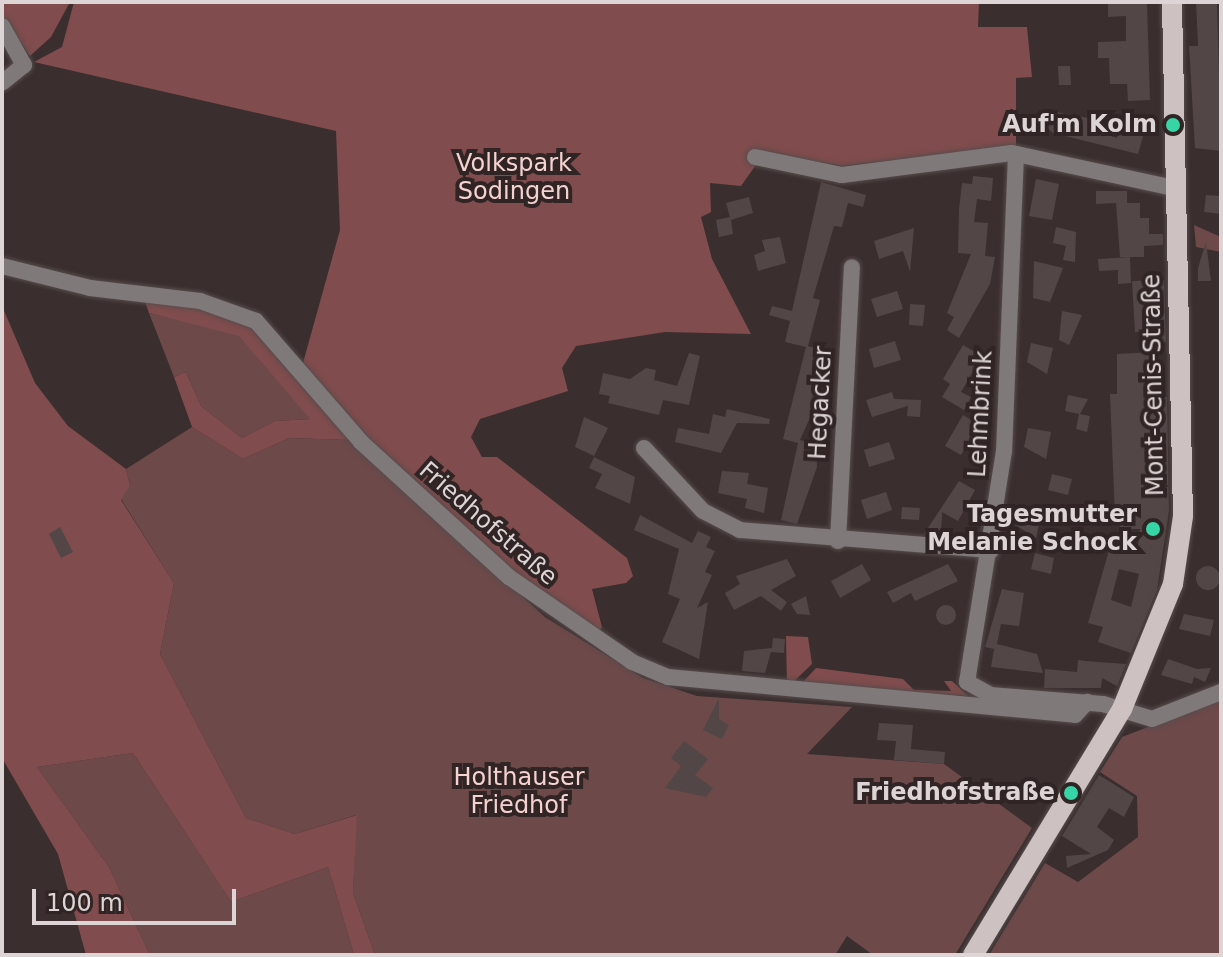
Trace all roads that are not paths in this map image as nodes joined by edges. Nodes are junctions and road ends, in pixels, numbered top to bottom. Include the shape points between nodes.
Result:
1 (1172, 2) edge
2 (2, 26) edge
3 (2, 83) edge
4 (1016, 154) junction
5 (755, 157) dead end
6 (1174, 188) junction
7 (2, 266) edge
8 (852, 267) dead end
9 (644, 448) dead end
10 (838, 541) junction
11 (991, 550) junction
12 (965, 674) joint
13 (1221, 692) edge
14 (1087, 702) junction
15 (1122, 709) junction
16 (973, 955) edge

1 - 6 main road, Mont-Cenis-Straße
2 - 3 street via 24,65
4 - 5 street via 842,175
4 - 6 street
4 - 11 street, Lehmbrink via 1004,451
6 - 15 main road, Mont-Cenis-Straße via 1182,533 1159,629
7 - 14 street, Friedhofstraße via 90,288 200,301 256,321 361,442 509,577 632,662 668,677 1075,715
8 - 10 street, Hegacker
9 - 10 street via 669,482 722,523 756,534
10 - 11 street
11 - 12 street, Lehmbrink
12 - 14 street, Friedhofstraße via 982,693
13 - 15 street, Friedhofstraße via 1159,718
14 - 15 street, Friedhofstraße
15 - 16 main road, Mont-Cenis-Straße

